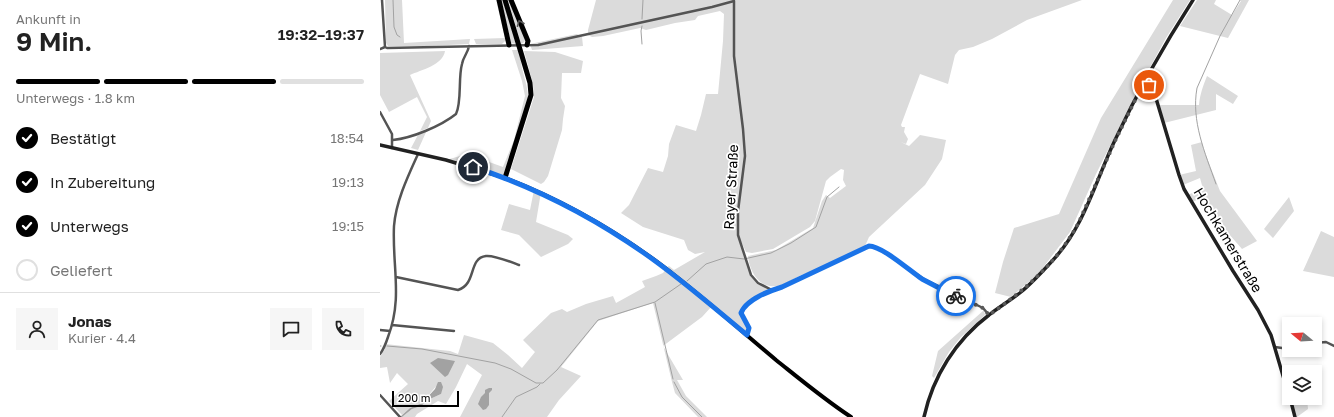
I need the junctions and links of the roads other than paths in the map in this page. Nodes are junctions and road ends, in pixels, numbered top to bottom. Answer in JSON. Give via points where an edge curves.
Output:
{"nodes":[{"id":1,"x":382,"y":0,"type":"edge"},
{"id":2,"x":499,"y":0,"type":"edge"},
{"id":3,"x":505,"y":0,"type":"edge"},
{"id":4,"x":511,"y":0,"type":"edge"},
{"id":5,"x":1193,"y":0,"type":"edge"},
{"id":6,"x":733,"y":1,"type":"edge"},
{"id":7,"x":509,"y":45,"type":"junction"},
{"id":8,"x":526,"y":45,"type":"junction"},
{"id":9,"x":469,"y":46,"type":"junction"},
{"id":10,"x":385,"y":47,"type":"junction"},
{"id":11,"x":380,"y":49,"type":"edge"},
{"id":12,"x":1144,"y":83,"type":"junction"},
{"id":13,"x":1150,"y":89,"type":"junction"},
{"id":14,"x":1154,"y":92,"type":"junction"},
{"id":15,"x":1137,"y":96,"type":"junction"},
{"id":16,"x":380,"y":112,"type":"edge"},
{"id":17,"x":393,"y":140,"type":"junction"},
{"id":18,"x":380,"y":145,"type":"edge"},
{"id":19,"x":392,"y":148,"type":"junction"},
{"id":20,"x":419,"y":153,"type":"junction"},
{"id":21,"x":506,"y":178,"type":"junction"},
{"id":22,"x":519,"y":265,"type":"dead end"},
{"id":23,"x":396,"y":277,"type":"junction"},
{"id":24,"x":772,"y":290,"type":"junction"},
{"id":25,"x":989,"y":315,"type":"junction"},
{"id":26,"x":392,"y":325,"type":"junction"},
{"id":27,"x":380,"y":330,"type":"edge"},
{"id":28,"x":390,"y":331,"type":"junction"},
{"id":29,"x":454,"y":332,"type":"dead end"},
{"id":30,"x":747,"y":335,"type":"junction"},
{"id":31,"x":1322,"y":342,"type":"edge"},
{"id":32,"x":1334,"y":346,"type":"edge"},
{"id":33,"x":1274,"y":347,"type":"junction"},
{"id":34,"x":1282,"y":348,"type":"edge"},
{"id":35,"x":380,"y":354,"type":"edge"},
{"id":36,"x":1282,"y":374,"type":"edge"},
{"id":37,"x":380,"y":395,"type":"edge"},
{"id":38,"x":1291,"y":405,"type":"edge"},
{"id":39,"x":400,"y":417,"type":"edge"},
{"id":40,"x":851,"y":417,"type":"edge"},
{"id":41,"x":924,"y":417,"type":"edge"},
{"id":42,"x":1295,"y":417,"type":"edge"}],
"edges":[{"from":1,"to":10,"type":"street"},
{"from":2,"to":7,"type":"highway"},
{"from":3,"to":21,"type":"highway","via":[[531,89],[530,100]]},
{"from":8,"to":4,"type":"highway","one_way":true,"via":[[528,41]]},
{"from":5,"to":12,"type":"main road"},
{"from":6,"to":8,"type":"street","via":[[584,36]]},
{"from":6,"to":24,"type":"street","name":"Rayer Straße","via":[[734,56],[745,156],[738,235],[754,280]]},
{"from":7,"to":8,"type":"street"},
{"from":7,"to":9,"type":"street"},
{"from":9,"to":10,"type":"street"},
{"from":9,"to":17,"type":"street","via":[[462,64],[456,114],[433,127]]},
{"from":10,"to":11,"type":"street"},
{"from":12,"to":13,"type":"main road"},
{"from":12,"to":14,"type":"main road","name":"Hochkamerstraße"},
{"from":12,"to":15,"type":"main road"},
{"from":13,"to":14,"type":"main road"},
{"from":13,"to":15,"type":"main road"},
{"from":14,"to":33,"type":"main road","name":"Hochkamerstraße","via":[[1184,189],[1258,310],[1271,335]]},
{"from":15,"to":25,"type":"main road","via":[[1072,235],[1040,275]]},
{"from":16,"to":17,"type":"street"},
{"from":17,"to":19,"type":"street"},
{"from":18,"to":19,"type":"main road"},
{"from":19,"to":20,"type":"main road"},
{"from":20,"to":21,"type":"main road"},
{"from":20,"to":23,"type":"street","via":[[395,215]]},
{"from":21,"to":30,"type":"main road","via":[[591,218],[646,254]]},
{"from":22,"to":23,"type":"street","via":[[493,256],[481,257],[475,264],[468,283],[463,289],[458,290]]},
{"from":23,"to":26,"type":"street","via":[[396,311]]},
{"from":24,"to":25,"type":"street","via":[[867,246],[872,246],[924,279],[983,308]]},
{"from":24,"to":30,"type":"street","via":[[745,305],[742,310],[741,315],[749,328]]},
{"from":25,"to":41,"type":"main road","via":[[958,344],[945,362]]},
{"from":26,"to":28,"type":"street"},
{"from":26,"to":29,"type":"street"},
{"from":27,"to":28,"type":"street"},
{"from":28,"to":35,"type":"street"},
{"from":30,"to":40,"type":"main road"},
{"from":31,"to":32,"type":"street"},
{"from":33,"to":34,"type":"street"},
{"from":33,"to":36,"type":"main road","name":"Hochkamerstraße"},
{"from":37,"to":39,"type":"street"},
{"from":38,"to":42,"type":"main road","name":"Hochkamerstraße"}]}
